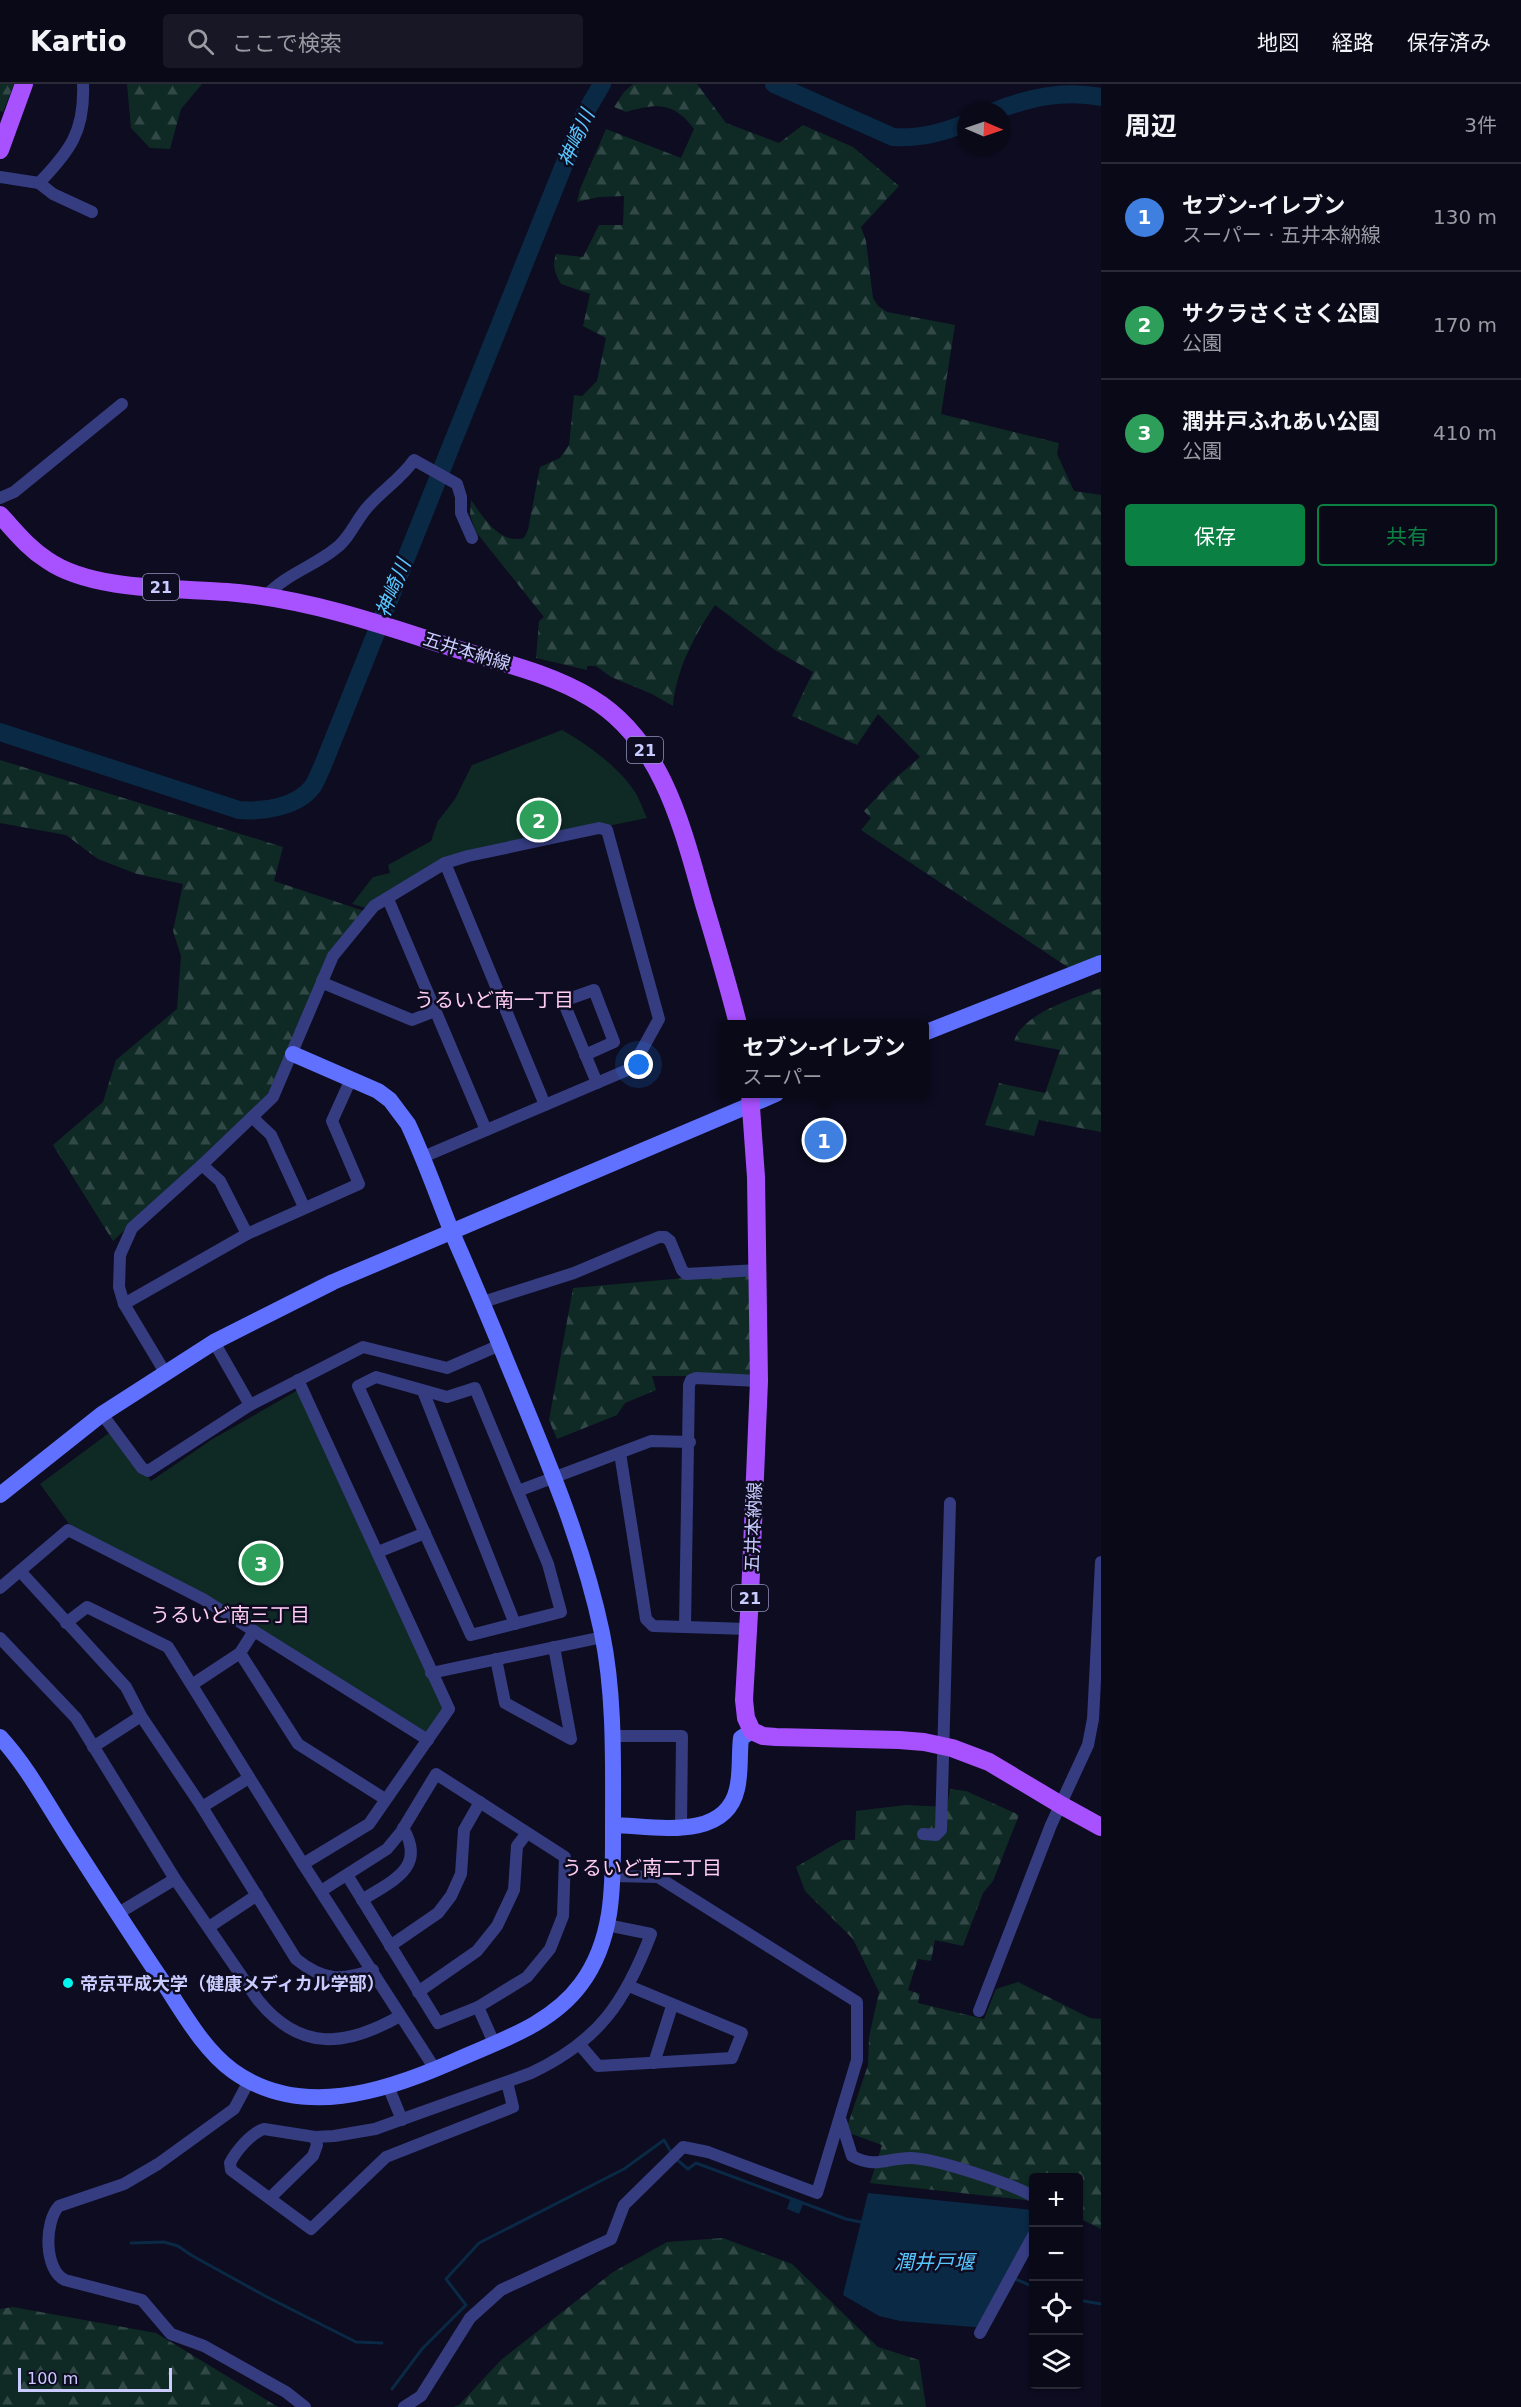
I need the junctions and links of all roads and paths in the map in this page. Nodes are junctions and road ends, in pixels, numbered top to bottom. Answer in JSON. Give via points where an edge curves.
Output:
{"nodes":[{"id":1,"x":24,"y":84,"type":"edge"},
{"id":2,"x":83,"y":84,"type":"edge"},
{"id":3,"x":0,"y":150,"type":"edge"},
{"id":4,"x":0,"y":177,"type":"edge"},
{"id":5,"x":39,"y":183,"type":"junction"},
{"id":6,"x":93,"y":212,"type":"dead end"},
{"id":7,"x":122,"y":404,"type":"dead end"},
{"id":8,"x":0,"y":498,"type":"edge"},
{"id":9,"x":0,"y":515,"type":"edge"},
{"id":10,"x":472,"y":538,"type":"dead end"},
{"id":11,"x":267,"y":595,"type":"junction"},
{"id":12,"x":445,"y":863,"type":"junction"},
{"id":13,"x":388,"y":899,"type":"junction"},
{"id":14,"x":1101,"y":963,"type":"edge"},
{"id":15,"x":323,"y":983,"type":"junction"},
{"id":16,"x":435,"y":1011,"type":"junction"},
{"id":17,"x":737,"y":1020,"type":"edge"},
{"id":18,"x":929,"y":1031,"type":"edge"},
{"id":19,"x":293,"y":1054,"type":"junction"},
{"id":20,"x":585,"y":1054,"type":"junction"},
{"id":21,"x":351,"y":1078,"type":"junction"},
{"id":22,"x":597,"y":1083,"type":"junction"},
{"id":23,"x":751,"y":1099,"type":"edge"},
{"id":24,"x":545,"y":1105,"type":"junction"},
{"id":25,"x":252,"y":1118,"type":"junction"},
{"id":26,"x":486,"y":1130,"type":"junction"},
{"id":27,"x":423,"y":1157,"type":"junction"},
{"id":28,"x":202,"y":1165,"type":"junction"},
{"id":29,"x":304,"y":1207,"type":"junction"},
{"id":30,"x":452,"y":1232,"type":"junction"},
{"id":31,"x":247,"y":1234,"type":"junction"},
{"id":32,"x":758,"y":1270,"type":"junction"},
{"id":33,"x":483,"y":1302,"type":"junction"},
{"id":34,"x":124,"y":1304,"type":"junction"},
{"id":35,"x":214,"y":1342,"type":"junction"},
{"id":36,"x":500,"y":1345,"type":"junction"},
{"id":37,"x":166,"y":1374,"type":"junction"},
{"id":38,"x":298,"y":1380,"type":"junction"},
{"id":39,"x":759,"y":1381,"type":"junction"},
{"id":40,"x":423,"y":1391,"type":"junction"},
{"id":41,"x":250,"y":1405,"type":"junction"},
{"id":42,"x":102,"y":1414,"type":"junction"},
{"id":43,"x":690,"y":1442,"type":"junction"},
{"id":44,"x":620,"y":1453,"type":"junction"},
{"id":45,"x":554,"y":1478,"type":"junction"},
{"id":46,"x":518,"y":1491,"type":"junction"},
{"id":47,"x":0,"y":1495,"type":"edge"},
{"id":48,"x":950,"y":1503,"type":"dead end"},
{"id":49,"x":425,"y":1533,"type":"junction"},
{"id":50,"x":378,"y":1552,"type":"junction"},
{"id":51,"x":1101,"y":1562,"type":"edge"},
{"id":52,"x":20,"y":1570,"type":"junction"},
{"id":53,"x":0,"y":1588,"type":"edge"},
{"id":54,"x":66,"y":1623,"type":"junction"},
{"id":55,"x":515,"y":1624,"type":"junction"},
{"id":56,"x":685,"y":1626,"type":"junction"},
{"id":57,"x":748,"y":1629,"type":"junction"},
{"id":58,"x":254,"y":1631,"type":"junction"},
{"id":59,"x":603,"y":1636,"type":"junction"},
{"id":60,"x":0,"y":1638,"type":"edge"},
{"id":61,"x":554,"y":1647,"type":"junction"},
{"id":62,"x":240,"y":1653,"type":"junction"},
{"id":63,"x":496,"y":1659,"type":"junction"},
{"id":64,"x":431,"y":1673,"type":"junction"},
{"id":65,"x":193,"y":1684,"type":"junction"},
{"id":66,"x":141,"y":1716,"type":"junction"},
{"id":67,"x":752,"y":1731,"type":"junction"},
{"id":68,"x":613,"y":1736,"type":"junction"},
{"id":69,"x":0,"y":1737,"type":"edge"},
{"id":70,"x":428,"y":1740,"type":"junction"},
{"id":71,"x":944,"y":1746,"type":"junction"},
{"id":72,"x":93,"y":1747,"type":"junction"},
{"id":73,"x":249,"y":1778,"type":"junction"},
{"id":74,"x":385,"y":1799,"type":"junction"},
{"id":75,"x":480,"y":1802,"type":"junction"},
{"id":76,"x":1061,"y":1805,"type":"junction"},
{"id":77,"x":202,"y":1807,"type":"junction"},
{"id":78,"x":613,"y":1825,"type":"junction"},
{"id":79,"x":681,"y":1827,"type":"junction"},
{"id":80,"x":1101,"y":1827,"type":"edge"},
{"id":81,"x":403,"y":1828,"type":"junction"},
{"id":82,"x":527,"y":1833,"type":"junction"},
{"id":83,"x":923,"y":1834,"type":"dead end"},
{"id":84,"x":303,"y":1864,"type":"junction"},
{"id":85,"x":347,"y":1875,"type":"junction"},
{"id":86,"x":613,"y":1876,"type":"junction"},
{"id":87,"x":175,"y":1880,"type":"junction"},
{"id":88,"x":321,"y":1891,"type":"junction"},
{"id":89,"x":257,"y":1895,"type":"junction"},
{"id":90,"x":362,"y":1900,"type":"junction"},
{"id":91,"x":117,"y":1914,"type":"junction"},
{"id":92,"x":607,"y":1925,"type":"junction"},
{"id":93,"x":209,"y":1927,"type":"junction"},
{"id":94,"x":390,"y":1946,"type":"junction"},
{"id":95,"x":372,"y":1970,"type":"junction"},
{"id":96,"x":629,"y":1986,"type":"junction"},
{"id":97,"x":418,"y":1992,"type":"junction"},
{"id":98,"x":672,"y":2006,"type":"junction"},
{"id":99,"x":478,"y":2007,"type":"junction"},
{"id":100,"x":979,"y":2011,"type":"dead end"},
{"id":101,"x":400,"y":2016,"type":"junction"},
{"id":102,"x":494,"y":2043,"type":"junction"},
{"id":103,"x":580,"y":2045,"type":"junction"},
{"id":104,"x":654,"y":2063,"type":"junction"},
{"id":105,"x":435,"y":2069,"type":"junction"},
{"id":106,"x":249,"y":2081,"type":"junction"},
{"id":107,"x":507,"y":2082,"type":"junction"},
{"id":108,"x":388,"y":2086,"type":"junction"},
{"id":109,"x":840,"y":2117,"type":"junction"},
{"id":110,"x":402,"y":2120,"type":"junction"},
{"id":111,"x":315,"y":2137,"type":"junction"},
{"id":112,"x":1029,"y":2194,"type":"edge"},
{"id":113,"x":270,"y":2198,"type":"junction"},
{"id":114,"x":1029,"y":2243,"type":"edge"},
{"id":115,"x":980,"y":2333,"type":"dead end"},
{"id":116,"x":305,"y":2407,"type":"edge"},
{"id":117,"x":404,"y":2407,"type":"edge"}],
"edges":[{"from":1,"to":3,"type":"main road"},
{"from":2,"to":5,"type":"street","via":[[82,113],[71,146]]},
{"from":4,"to":5,"type":"street"},
{"from":5,"to":6,"type":"street","via":[[53,194]]},
{"from":7,"to":8,"type":"street","via":[[14,492]]},
{"from":9,"to":11,"type":"main road","name":"五井本納線","number":"21","via":[[46,560],[74,573],[108,582]]},
{"from":10,"to":11,"type":"street","via":[[461,513],[457,484],[414,460],[366,509],[338,548]]},
{"from":11,"to":17,"type":"main road","name":"五井本納線","number":"21","via":[[388,626],[555,680],[594,699],[633,735],[657,769],[681,826]]},
{"from":12,"to":13,"type":"street"},
{"from":12,"to":22,"type":"street","via":[[599,828],[607,830],[659,1019],[632,1068]]},
{"from":12,"to":24,"type":"street"},
{"from":13,"to":15,"type":"street","via":[[374,906],[333,956]]},
{"from":13,"to":16,"type":"street"},
{"from":14,"to":18,"type":"street"},
{"from":15,"to":16,"type":"street","via":[[412,1020]]},
{"from":15,"to":19,"type":"street"},
{"from":16,"to":26,"type":"street"},
{"from":19,"to":21,"type":"street"},
{"from":19,"to":25,"type":"street","via":[[273,1097]]},
{"from":20,"to":20,"type":"street","via":[[563,1001],[594,990],[614,1042]]},
{"from":20,"to":22,"type":"street"},
{"from":21,"to":27,"type":"street","via":[[390,1100],[408,1124]]},
{"from":21,"to":29,"type":"street","via":[[332,1121],[359,1184]]},
{"from":22,"to":24,"type":"street"},
{"from":23,"to":30,"type":"street"},
{"from":23,"to":32,"type":"main road","name":"五井本納線","number":"21"},
{"from":24,"to":26,"type":"street"},
{"from":25,"to":28,"type":"street"},
{"from":25,"to":29,"type":"street","via":[[271,1135]]},
{"from":26,"to":27,"type":"street"},
{"from":27,"to":30,"type":"street"},
{"from":28,"to":31,"type":"street","via":[[220,1181]]},
{"from":28,"to":34,"type":"street","via":[[132,1228],[120,1255],[119,1287]]},
{"from":29,"to":31,"type":"street"},
{"from":30,"to":33,"type":"street"},
{"from":30,"to":35,"type":"street","via":[[333,1282]]},
{"from":31,"to":34,"type":"street"},
{"from":32,"to":33,"type":"street","via":[[686,1274],[665,1237],[574,1273]]},
{"from":32,"to":39,"type":"main road","name":"五井本納線","number":"21"},
{"from":33,"to":36,"type":"street"},
{"from":34,"to":37,"type":"street"},
{"from":35,"to":37,"type":"street"},
{"from":35,"to":41,"type":"street"},
{"from":36,"to":38,"type":"street","via":[[447,1368],[363,1347]]},
{"from":36,"to":45,"type":"street"},
{"from":37,"to":42,"type":"street"},
{"from":38,"to":41,"type":"street"},
{"from":38,"to":50,"type":"street"},
{"from":39,"to":43,"type":"street","via":[[691,1380]]},
{"from":39,"to":57,"type":"main road","name":"五井本納線","number":"21"},
{"from":40,"to":46,"type":"street","via":[[447,1397],[475,1388]]},
{"from":40,"to":49,"type":"street","via":[[376,1377],[358,1386]]},
{"from":40,"to":55,"type":"street"},
{"from":41,"to":42,"type":"street","via":[[148,1471]]},
{"from":42,"to":47,"type":"street"},
{"from":43,"to":44,"type":"street","via":[[651,1441]]},
{"from":43,"to":56,"type":"street"},
{"from":44,"to":45,"type":"street"},
{"from":44,"to":56,"type":"street","via":[[646,1619],[653,1626]]},
{"from":45,"to":46,"type":"street"},
{"from":45,"to":59,"type":"street","via":[[580,1545]]},
{"from":46,"to":55,"type":"street","via":[[548,1564],[561,1612]]},
{"from":48,"to":71,"type":"street"},
{"from":49,"to":50,"type":"street"},
{"from":49,"to":55,"type":"street","via":[[471,1635]]},
{"from":50,"to":64,"type":"street"},
{"from":51,"to":76,"type":"street","via":[[1093,1719],[1088,1745]]},
{"from":52,"to":53,"type":"street"},
{"from":52,"to":54,"type":"street"},
{"from":52,"to":58,"type":"street","via":[[68,1530],[203,1599]]},
{"from":54,"to":65,"type":"street","via":[[87,1607],[168,1647]]},
{"from":54,"to":66,"type":"street","via":[[126,1687]]},
{"from":56,"to":57,"type":"street"},
{"from":57,"to":67,"type":"main road","name":"五井本納線","number":"21","via":[[744,1700]]},
{"from":58,"to":62,"type":"street"},
{"from":58,"to":70,"type":"street"},
{"from":59,"to":61,"type":"street"},
{"from":59,"to":68,"type":"street"},
{"from":60,"to":72,"type":"street","via":[[76,1718]]},
{"from":61,"to":63,"type":"street"},
{"from":61,"to":63,"type":"street","via":[[571,1739],[505,1703]]},
{"from":62,"to":65,"type":"street"},
{"from":62,"to":74,"type":"street","via":[[298,1744]]},
{"from":63,"to":64,"type":"street"},
{"from":64,"to":70,"type":"street","via":[[449,1709]]},
{"from":65,"to":73,"type":"street"},
{"from":66,"to":72,"type":"street"},
{"from":66,"to":77,"type":"street"},
{"from":67,"to":71,"type":"main road","via":[[763,1736],[898,1740]]},
{"from":67,"to":79,"type":"street","via":[[741,1738],[737,1789],[731,1806],[714,1821],[699,1827]]},
{"from":68,"to":78,"type":"street"},
{"from":68,"to":79,"type":"street","via":[[682,1736]]},
{"from":69,"to":91,"type":"street"},
{"from":70,"to":74,"type":"street"},
{"from":71,"to":76,"type":"main road","via":[[989,1762]]},
{"from":71,"to":83,"type":"street","via":[[941,1830],[936,1835]]},
{"from":72,"to":87,"type":"street"},
{"from":73,"to":77,"type":"street"},
{"from":73,"to":84,"type":"street"},
{"from":74,"to":84,"type":"street","via":[[369,1824]]},
{"from":75,"to":81,"type":"street","via":[[436,1774]]},
{"from":75,"to":82,"type":"street"},
{"from":75,"to":94,"type":"street","via":[[464,1830],[461,1875],[451,1896],[438,1913]]},
{"from":76,"to":80,"type":"main road"},
{"from":76,"to":100,"type":"street"},
{"from":77,"to":89,"type":"street"},
{"from":78,"to":79,"type":"street"},
{"from":78,"to":86,"type":"street"},
{"from":81,"to":85,"type":"street","via":[[387,1849]]},
{"from":81,"to":90,"type":"street","via":[[412,1842],[411,1861],[400,1875]]},
{"from":82,"to":97,"type":"street","via":[[517,1846],[514,1890],[497,1926],[477,1951]]},
{"from":82,"to":99,"type":"street","via":[[565,1857],[563,1916],[550,1949],[527,1977]]},
{"from":84,"to":88,"type":"street"},
{"from":85,"to":88,"type":"street"},
{"from":85,"to":90,"type":"street"},
{"from":86,"to":92,"type":"street"},
{"from":86,"to":109,"type":"street","via":[[658,1877],[857,2002],[857,2060]]},
{"from":87,"to":91,"type":"street"},
{"from":87,"to":93,"type":"street"},
{"from":88,"to":95,"type":"street"},
{"from":89,"to":93,"type":"street"},
{"from":89,"to":95,"type":"street","via":[[296,1959],[308,1969],[338,1979]]},
{"from":90,"to":94,"type":"street"},
{"from":91,"to":106,"type":"street","via":[[194,2028],[231,2070]]},
{"from":92,"to":96,"type":"street","via":[[651,1934]]},
{"from":92,"to":102,"type":"street","via":[[594,1964],[570,1997],[539,2023]]},
{"from":93,"to":101,"type":"street","via":[[265,2009],[295,2031],[319,2038],[352,2038]]},
{"from":94,"to":97,"type":"street"},
{"from":95,"to":101,"type":"street"},
{"from":96,"to":98,"type":"street"},
{"from":96,"to":103,"type":"street","via":[[596,2031]]},
{"from":97,"to":99,"type":"street","via":[[438,2023]]},
{"from":98,"to":104,"type":"street"},
{"from":98,"to":104,"type":"street","via":[[742,2033],[732,2058]]},
{"from":99,"to":102,"type":"street"},
{"from":101,"to":105,"type":"street"},
{"from":102,"to":105,"type":"street"},
{"from":103,"to":104,"type":"street","via":[[598,2067]]},
{"from":103,"to":107,"type":"street","via":[[554,2062]]},
{"from":105,"to":108,"type":"street"},
{"from":106,"to":108,"type":"street","via":[[271,2091],[312,2098]]},
{"from":106,"to":116,"type":"street","via":[[234,2109],[159,2164],[115,2187],[59,2206],[50,2223],[51,2265],[65,2280],[142,2300],[171,2334],[204,2346],[286,2392]]},
{"from":107,"to":110,"type":"street"},
{"from":107,"to":113,"type":"street","via":[[513,2107],[386,2157],[311,2229]]},
{"from":108,"to":110,"type":"street"},
{"from":109,"to":112,"type":"street","via":[[852,2156],[865,2163],[929,2160]]},
{"from":109,"to":117,"type":"street","via":[[817,2193],[708,2152],[683,2147],[624,2205],[610,2239],[501,2289],[470,2318],[421,2396]]},
{"from":110,"to":111,"type":"street","via":[[365,2131]]},
{"from":111,"to":113,"type":"street","via":[[313,2156]]},
{"from":111,"to":113,"type":"street","via":[[264,2129],[233,2156],[231,2170]]},
{"from":114,"to":115,"type":"street"}]}
